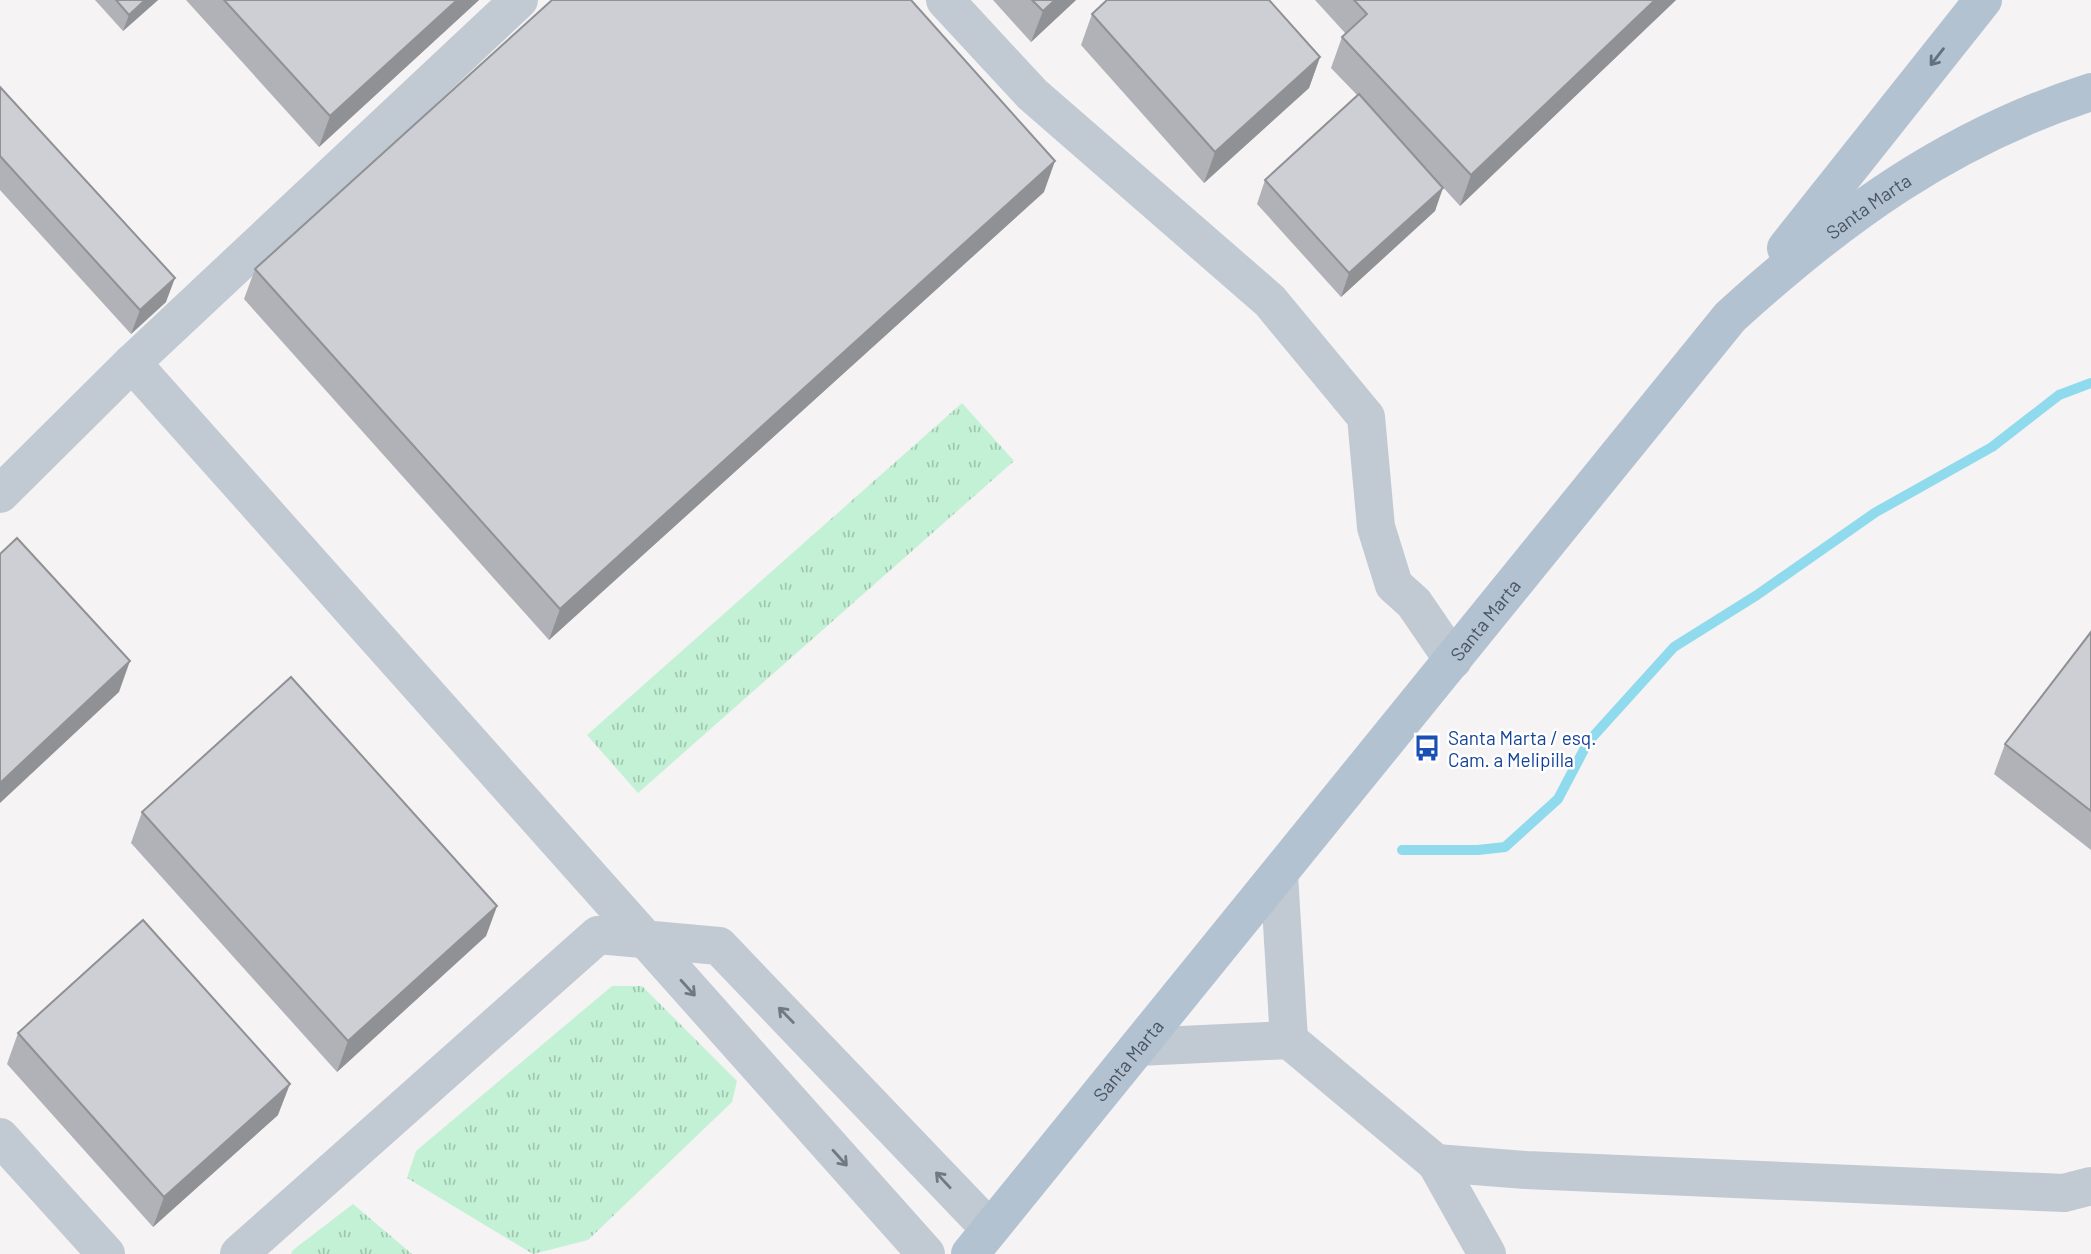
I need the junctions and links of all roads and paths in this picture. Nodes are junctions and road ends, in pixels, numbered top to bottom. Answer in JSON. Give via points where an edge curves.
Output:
{"nodes":[{"id":1,"x":519,"y":0,"type":"edge"},
{"id":2,"x":945,"y":0,"type":"edge"},
{"id":3,"x":1983,"y":0,"type":"edge"},
{"id":4,"x":2091,"y":92,"type":"edge"},
{"id":5,"x":1730,"y":317,"type":"junction"},
{"id":6,"x":132,"y":363,"type":"junction"},
{"id":7,"x":0,"y":494,"type":"edge"},
{"id":8,"x":1453,"y":660,"type":"junction"},
{"id":9,"x":1279,"y":874,"type":"junction"},
{"id":10,"x":643,"y":937,"type":"junction"},
{"id":11,"x":1289,"y":1040,"type":"junction"},
{"id":12,"x":1139,"y":1047,"type":"junction"},
{"id":13,"x":0,"y":1137,"type":"edge"},
{"id":14,"x":1436,"y":1163,"type":"junction"},
{"id":15,"x":2091,"y":1186,"type":"edge"},
{"id":16,"x":980,"y":1242,"type":"edge"},
{"id":17,"x":106,"y":1254,"type":"edge"},
{"id":18,"x":239,"y":1254,"type":"edge"},
{"id":19,"x":926,"y":1254,"type":"edge"},
{"id":20,"x":1487,"y":1254,"type":"edge"}],
"edges":[{"from":1,"to":6,"type":"lane"},
{"from":2,"to":8,"type":"lane","via":[[1032,94],[1270,301],[1366,417],[1376,527],[1394,585],[1413,603]]},
{"from":3,"to":5,"type":"main road","one_way":true},
{"from":4,"to":5,"type":"main road","name":"Santa Marta","via":[[1959,147],[1882,193],[1785,267]]},
{"from":5,"to":8,"type":"main road","name":"Santa Marta"},
{"from":6,"to":7,"type":"lane"},
{"from":6,"to":10,"type":"lane"},
{"from":8,"to":9,"type":"main road","name":"Santa Marta"},
{"from":9,"to":11,"type":"lane"},
{"from":9,"to":12,"type":"main road","name":"Santa Marta"},
{"from":16,"to":10,"type":"lane","one_way":true,"via":[[719,946]]},
{"from":10,"to":18,"type":"lane","via":[[598,934]]},
{"from":10,"to":19,"type":"lane","one_way":true},
{"from":11,"to":12,"type":"lane"},
{"from":11,"to":14,"type":"lane"},
{"from":12,"to":16,"type":"main road","name":"Santa Marta"},
{"from":13,"to":17,"type":"lane"},
{"from":14,"to":15,"type":"lane","via":[[2064,1193]]},
{"from":14,"to":20,"type":"lane"}]}
